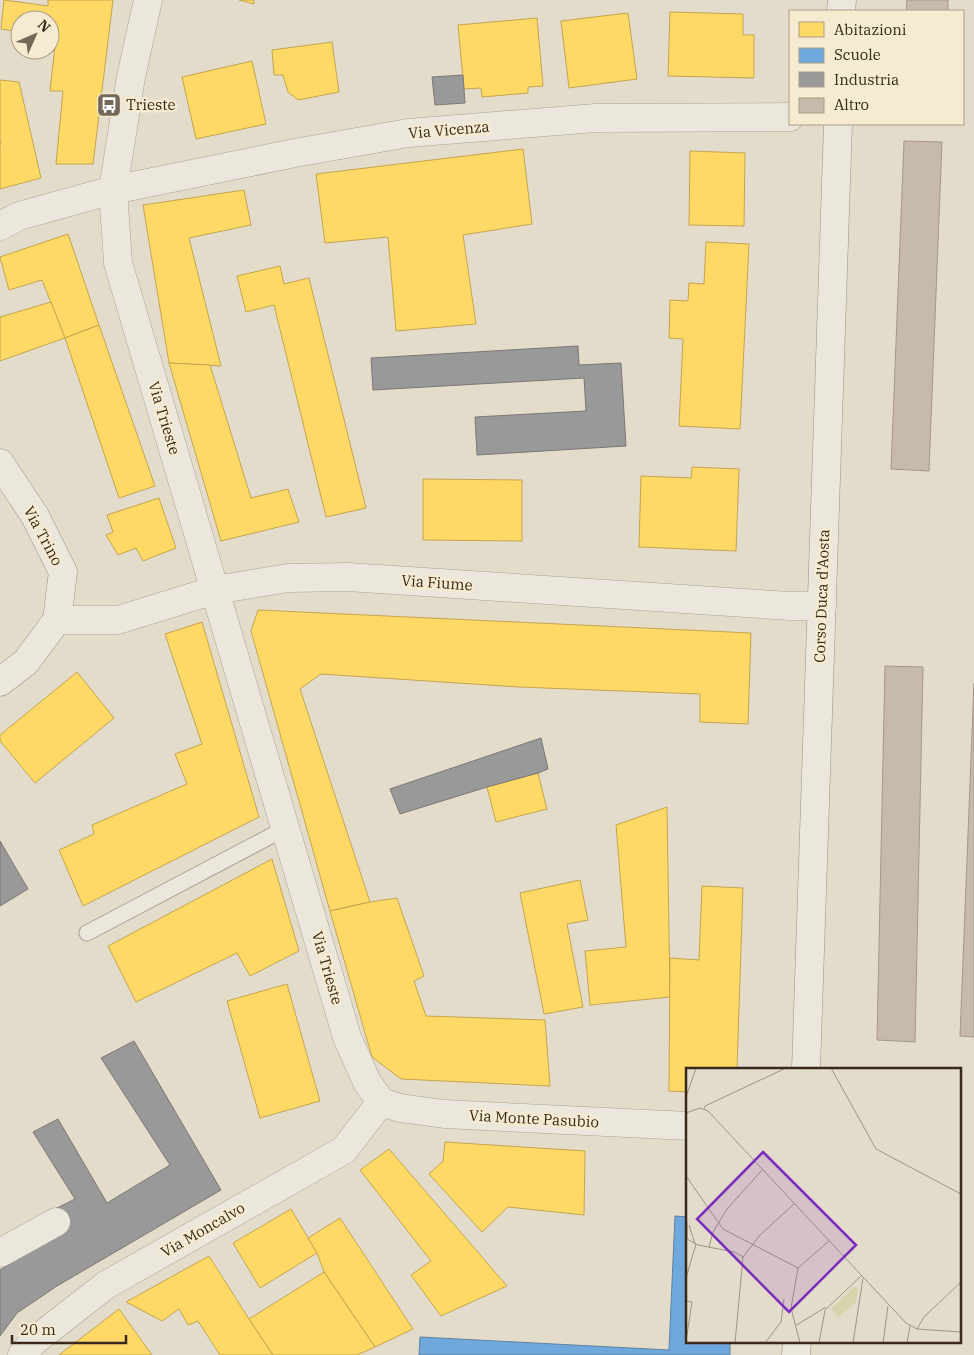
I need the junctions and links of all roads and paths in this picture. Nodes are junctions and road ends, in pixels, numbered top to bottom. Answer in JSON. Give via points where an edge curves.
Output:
{"nodes":[{"id":1,"x":148,"y":0,"type":"edge"},
{"id":2,"x":789,"y":117,"type":"edge"},
{"id":3,"x":838,"y":125,"type":"edge"},
{"id":4,"x":113,"y":190,"type":"junction"},
{"id":5,"x":0,"y":226,"type":"edge"},
{"id":6,"x":0,"y":463,"type":"edge"},
{"id":7,"x":215,"y":590,"type":"junction"},
{"id":8,"x":822,"y":606,"type":"junction"},
{"id":9,"x":57,"y":620,"type":"junction"},
{"id":10,"x":0,"y":682,"type":"edge"},
{"id":11,"x":286,"y":828,"type":"junction"},
{"id":12,"x":87,"y":933,"type":"dead end"},
{"id":13,"x":806,"y":1068,"type":"edge"},
{"id":14,"x":380,"y":1102,"type":"junction"},
{"id":15,"x":686,"y":1126,"type":"edge"},
{"id":16,"x":56,"y":1222,"type":"dead end"},
{"id":17,"x":0,"y":1253,"type":"edge"},
{"id":18,"x":797,"y":1342,"type":"edge"},
{"id":19,"x":22,"y":1355,"type":"edge"},
{"id":20,"x":796,"y":1355,"type":"edge"}],
"edges":[{"from":1,"to":4,"type":"street","name":"Via Trieste","via":[[131,77]]},
{"from":2,"to":4,"type":"street","name":"Via Vicenza","via":[[596,118],[408,133]]},
{"from":3,"to":8,"type":"street","name":"Corso Duca d'Aosta"},
{"from":4,"to":5,"type":"street","via":[[19,216]]},
{"from":4,"to":7,"type":"street","name":"Via Trieste","via":[[118,262]]},
{"from":6,"to":9,"type":"street","name":"Via Trino","via":[[35,516],[63,572]]},
{"from":7,"to":8,"type":"street","name":"Via Fiume","via":[[288,578],[348,577]]},
{"from":7,"to":9,"type":"street","name":"Via Fiume","via":[[118,620]]},
{"from":7,"to":11,"type":"street","name":"Via Trieste"},
{"from":8,"to":13,"type":"street","name":"Corso Duca d'Aosta"},
{"from":9,"to":10,"type":"street","name":"Via Trino","via":[[26,662]]},
{"from":11,"to":12,"type":"lane"},
{"from":11,"to":14,"type":"street","name":"Via Trieste","via":[[347,1037],[367,1082]]},
{"from":14,"to":15,"type":"street","name":"Via Monte Pasubio","via":[[444,1114]]},
{"from":14,"to":19,"type":"street","name":"Via Moncalvo","via":[[344,1150],[106,1285],[33,1342]]},
{"from":16,"to":17,"type":"street"},
{"from":18,"to":20,"type":"street"}]}
